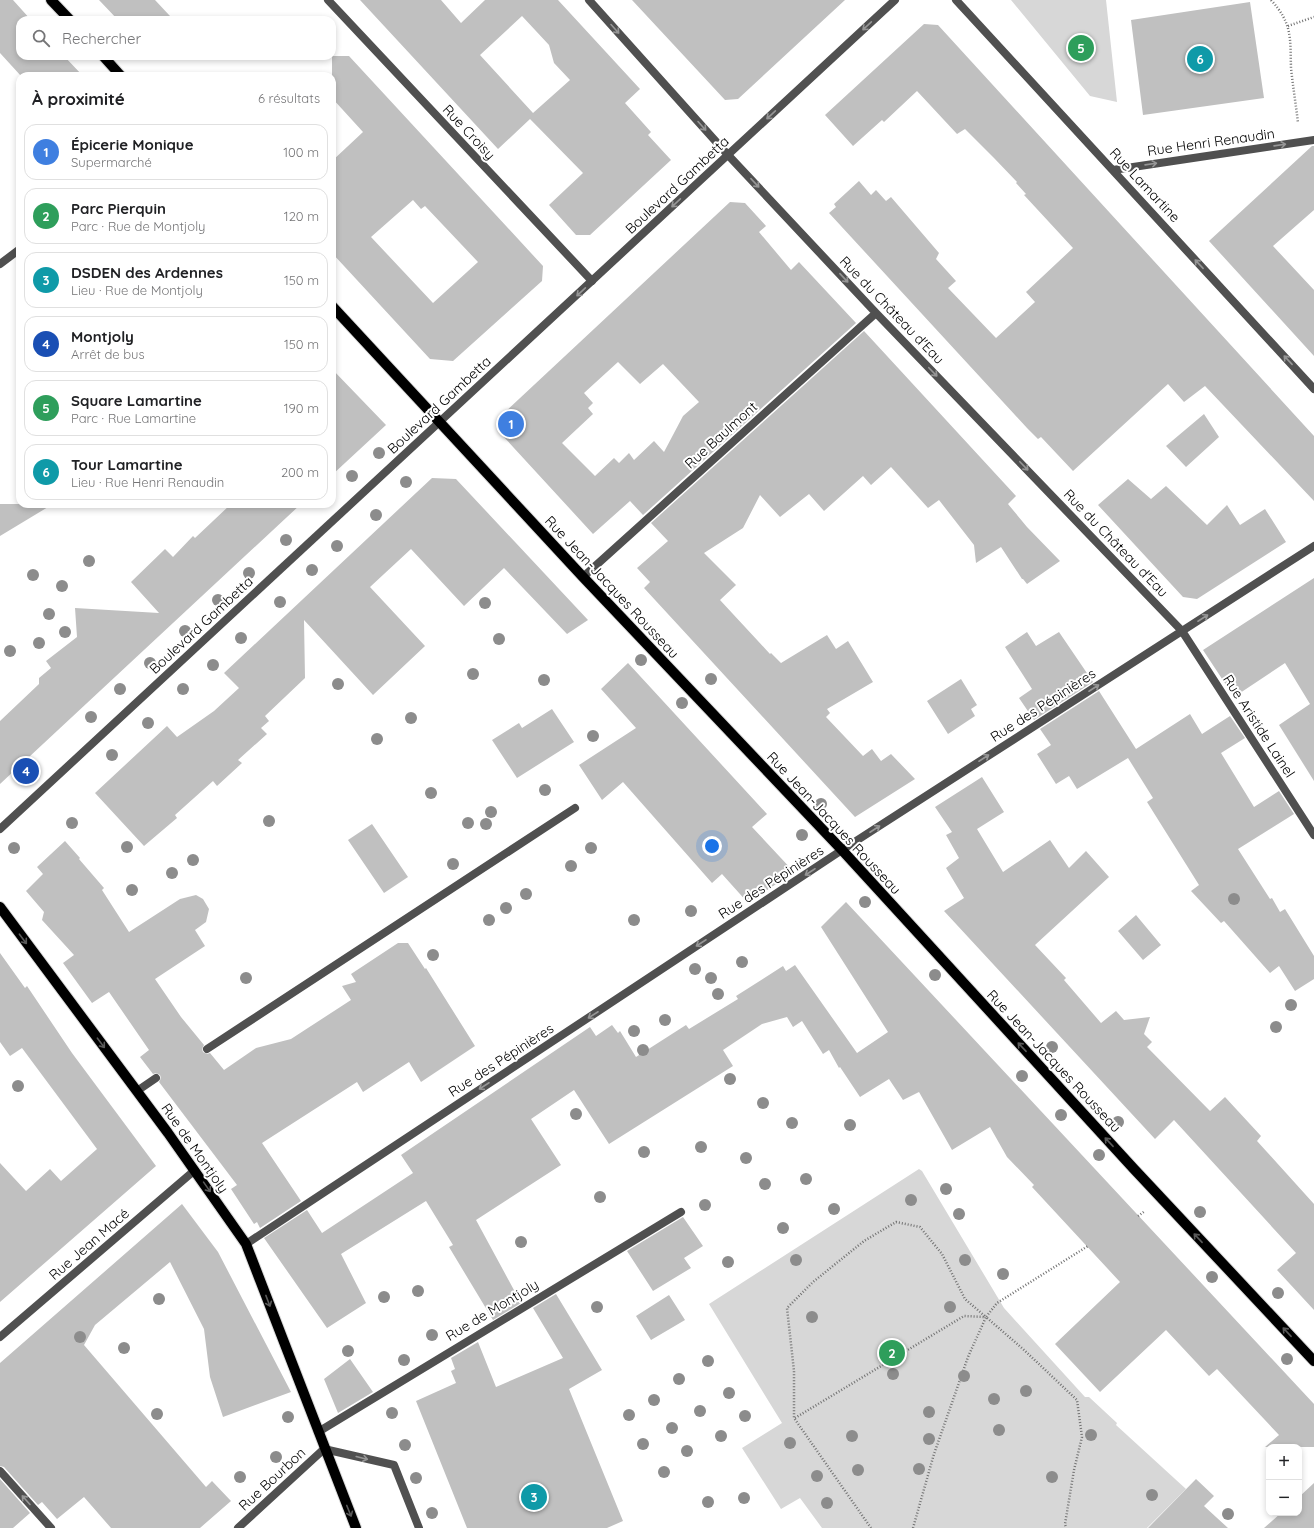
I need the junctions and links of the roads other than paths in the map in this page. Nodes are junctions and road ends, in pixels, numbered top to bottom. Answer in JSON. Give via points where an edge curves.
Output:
{"nodes":[{"id":1,"x":51,"y":0,"type":"edge"},
{"id":2,"x":328,"y":0,"type":"edge"},
{"id":3,"x":589,"y":0,"type":"edge"},
{"id":4,"x":895,"y":0,"type":"edge"},
{"id":5,"x":956,"y":0,"type":"edge"},
{"id":6,"x":66,"y":16,"type":"edge"},
{"id":7,"x":107,"y":60,"type":"edge"},
{"id":8,"x":117,"y":72,"type":"edge"},
{"id":9,"x":1314,"y":140,"type":"edge"},
{"id":10,"x":728,"y":155,"type":"junction"},
{"id":11,"x":1113,"y":170,"type":"junction"},
{"id":12,"x":16,"y":252,"type":"edge"},
{"id":13,"x":0,"y":264,"type":"edge"},
{"id":14,"x":592,"y":281,"type":"junction"},
{"id":15,"x":336,"y":310,"type":"edge"},
{"id":16,"x":876,"y":313,"type":"junction"},
{"id":17,"x":1314,"y":388,"type":"edge"},
{"id":18,"x":439,"y":422,"type":"junction"},
{"id":19,"x":1314,"y":546,"type":"edge"},
{"id":20,"x":583,"y":577,"type":"junction"},
{"id":21,"x":1182,"y":631,"type":"junction"},
{"id":22,"x":575,"y":808,"type":"dead end"},
{"id":23,"x":0,"y":829,"type":"edge"},
{"id":24,"x":1314,"y":835,"type":"edge"},
{"id":25,"x":842,"y":850,"type":"junction"},
{"id":26,"x":0,"y":907,"type":"edge"},
{"id":27,"x":207,"y":1049,"type":"dead end"},
{"id":28,"x":156,"y":1078,"type":"dead end"},
{"id":29,"x":137,"y":1091,"type":"junction"},
{"id":30,"x":195,"y":1170,"type":"junction"},
{"id":31,"x":681,"y":1212,"type":"dead end"},
{"id":32,"x":246,"y":1244,"type":"junction"},
{"id":33,"x":0,"y":1337,"type":"edge"},
{"id":34,"x":1314,"y":1361,"type":"edge"},
{"id":35,"x":318,"y":1432,"type":"junction"},
{"id":36,"x":324,"y":1449,"type":"junction"},
{"id":37,"x":0,"y":1471,"type":"edge"},
{"id":38,"x":52,"y":1528,"type":"edge"},
{"id":39,"x":238,"y":1528,"type":"edge"},
{"id":40,"x":356,"y":1528,"type":"edge"},
{"id":41,"x":419,"y":1528,"type":"edge"}],
"edges":[{"from":1,"to":6,"type":"main road"},
{"from":2,"to":14,"type":"street","name":"Rue Croisy"},
{"from":3,"to":10,"type":"street","name":"Rue du Château d'Eau","one_way":true},
{"from":4,"to":10,"type":"street","name":"Boulevard Gambetta","one_way":true},
{"from":5,"to":11,"type":"street","name":"Rue Lamartine"},
{"from":7,"to":8,"type":"main road"},
{"from":11,"to":9,"type":"street","name":"Rue Henri Renaudin","one_way":true},
{"from":10,"to":14,"type":"street","name":"Boulevard Gambetta","one_way":true},
{"from":10,"to":16,"type":"street","name":"Rue du Château d'Eau","one_way":true},
{"from":17,"to":11,"type":"street","name":"Rue Lamartine","one_way":true},
{"from":12,"to":13,"type":"street"},
{"from":14,"to":18,"type":"street","name":"Boulevard Gambetta","one_way":true},
{"from":15,"to":18,"type":"main road","name":"Rue Jean-Jacques Rousseau"},
{"from":16,"to":20,"type":"street","name":"Rue Baulmont"},
{"from":16,"to":21,"type":"street","name":"Rue du Château d'Eau","one_way":true},
{"from":18,"to":20,"type":"main road","name":"Rue Jean-Jacques Rousseau"},
{"from":18,"to":23,"type":"street","name":"Boulevard Gambetta"},
{"from":21,"to":19,"type":"street","name":"Rue des Pépinières","one_way":true},
{"from":20,"to":25,"type":"main road","name":"Rue Jean-Jacques Rousseau"},
{"from":21,"to":24,"type":"street","name":"Rue Aristide Lainel"},
{"from":25,"to":21,"type":"street","name":"Rue des Pépinières","one_way":true},
{"from":22,"to":27,"type":"street"},
{"from":25,"to":32,"type":"street","name":"Rue des Pépinières","one_way":true},
{"from":34,"to":25,"type":"main road","name":"Rue Jean-Jacques Rousseau","one_way":true},
{"from":26,"to":29,"type":"main road","name":"Rue de Montjoly","one_way":true},
{"from":28,"to":29,"type":"street"},
{"from":29,"to":30,"type":"main road","name":"Rue de Montjoly"},
{"from":30,"to":32,"type":"main road","name":"Rue de Montjoly","one_way":true},
{"from":30,"to":33,"type":"street","name":"Rue Jean Macé"},
{"from":31,"to":35,"type":"street","name":"Rue de Montjoly"},
{"from":32,"to":35,"type":"main road","name":"Rue de Montjoly","one_way":true},
{"from":35,"to":36,"type":"main road","name":"Rue de Montjoly"},
{"from":36,"to":39,"type":"street","name":"Rue Bourbon"},
{"from":36,"to":40,"type":"main road","name":"Rue de Montjoly","one_way":true},
{"from":36,"to":41,"type":"street","one_way":true,"via":[[394,1465]]},
{"from":38,"to":37,"type":"street","one_way":true}]}
